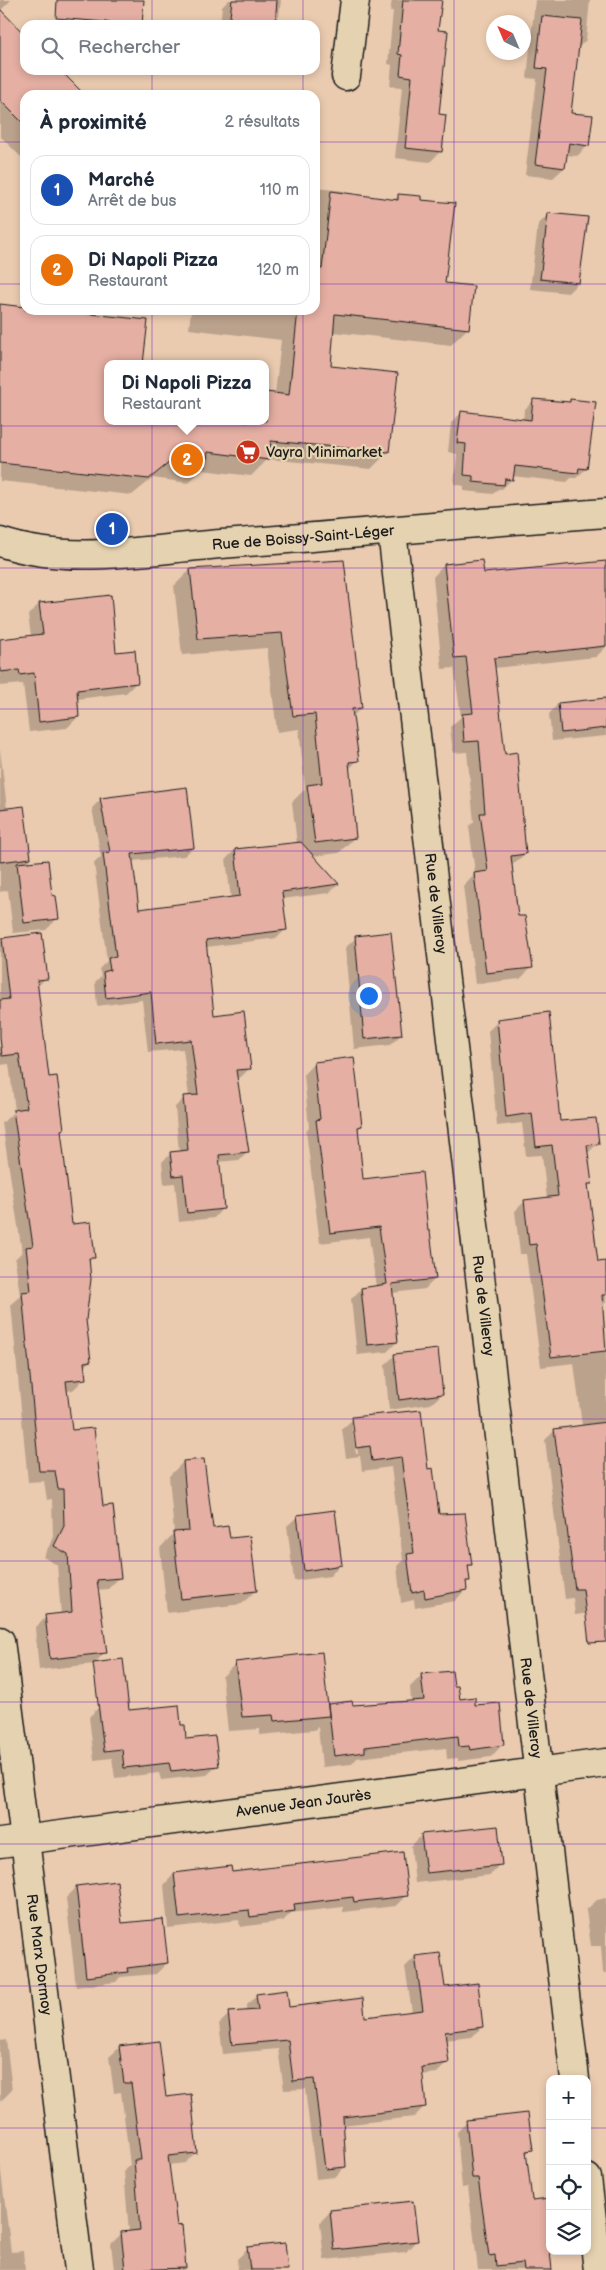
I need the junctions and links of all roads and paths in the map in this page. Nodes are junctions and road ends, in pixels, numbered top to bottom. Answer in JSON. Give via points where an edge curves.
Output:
{"nodes":[{"id":1,"x":354,"y":0,"type":"edge"},
{"id":2,"x":346,"y":76,"type":"dead end"},
{"id":3,"x":606,"y":513,"type":"edge"},
{"id":4,"x":392,"y":532,"type":"junction"},
{"id":5,"x":0,"y":542,"type":"edge"},
{"id":6,"x":0,"y":1640,"type":"edge"},
{"id":7,"x":606,"y":1763,"type":"edge"},
{"id":8,"x":539,"y":1772,"type":"junction"},
{"id":9,"x":12,"y":1842,"type":"edge"},
{"id":10,"x":575,"y":2075,"type":"edge"},
{"id":11,"x":591,"y":2210,"type":"edge"},
{"id":12,"x":79,"y":2270,"type":"edge"},
{"id":13,"x":598,"y":2270,"type":"edge"}],
"edges":[{"from":1,"to":2,"type":"street"},
{"from":3,"to":4,"type":"street","name":"Rue de Boissy-Saint-Léger","via":[[451,524]]},
{"from":4,"to":5,"type":"street","name":"Rue de Boissy-Saint-Léger","via":[[85,554],[22,549]]},
{"from":4,"to":8,"type":"street","name":"Rue de Villeroy"},
{"from":6,"to":9,"type":"street","name":"Rue Marx Dormoy"},
{"from":7,"to":8,"type":"street","name":"Avenue Jean Jaurès"},
{"from":8,"to":9,"type":"street","name":"Avenue Jean Jaurès"},
{"from":8,"to":10,"type":"street","name":"Rue de Villeroy"},
{"from":9,"to":12,"type":"street","name":"Rue Marx Dormoy"},
{"from":11,"to":13,"type":"street"}]}
